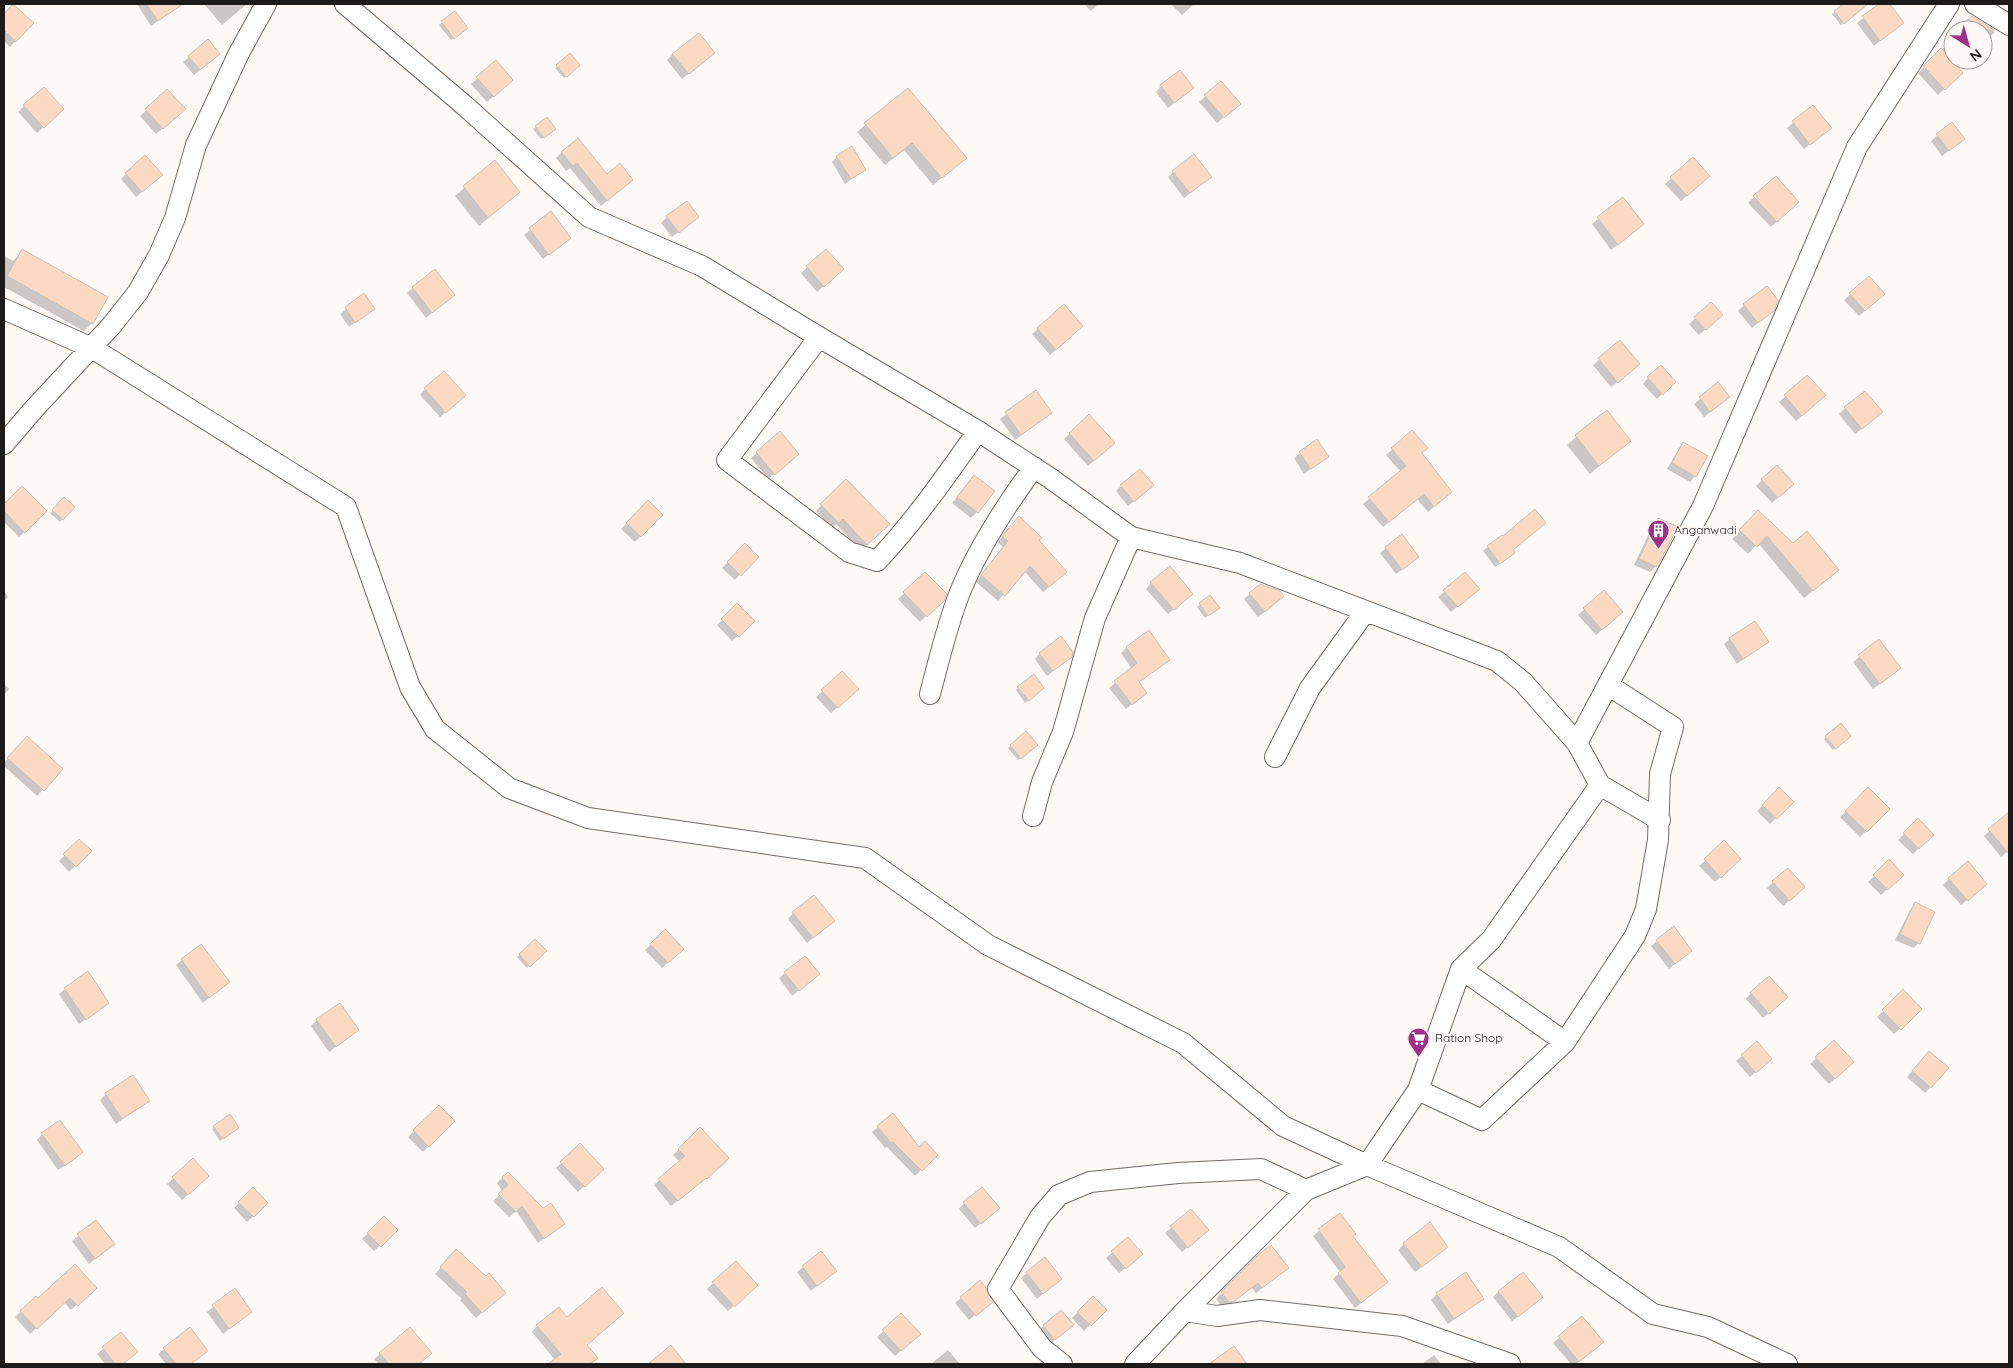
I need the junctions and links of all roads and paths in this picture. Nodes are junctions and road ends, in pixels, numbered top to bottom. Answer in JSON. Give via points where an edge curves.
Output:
{"nodes":[{"id":1,"x":266,"y":4,"type":"edge"},
{"id":2,"x":345,"y":4,"type":"edge"},
{"id":3,"x":1949,"y":4,"type":"edge"},
{"id":4,"x":1975,"y":4,"type":"edge"},
{"id":5,"x":2009,"y":24,"type":"edge"},
{"id":6,"x":4,"y":309,"type":"edge"},
{"id":7,"x":819,"y":337,"type":"junction"},
{"id":8,"x":92,"y":348,"type":"junction"},
{"id":9,"x":978,"y":431,"type":"junction"},
{"id":10,"x":4,"y":444,"type":"edge"},
{"id":11,"x":1034,"y":467,"type":"junction"},
{"id":12,"x":1131,"y":538,"type":"junction"},
{"id":13,"x":1365,"y":612,"type":"junction"},
{"id":14,"x":1608,"y":685,"type":"junction"},
{"id":15,"x":930,"y":694,"type":"dead end"},
{"id":16,"x":1577,"y":743,"type":"junction"},
{"id":17,"x":1275,"y":757,"type":"dead end"},
{"id":18,"x":1600,"y":785,"type":"junction"},
{"id":19,"x":1033,"y":816,"type":"dead end"},
{"id":20,"x":1660,"y":820,"type":"junction"},
{"id":21,"x":1461,"y":969,"type":"junction"},
{"id":22,"x":1565,"y":1042,"type":"junction"},
{"id":23,"x":1418,"y":1090,"type":"junction"},
{"id":24,"x":1367,"y":1165,"type":"junction"},
{"id":25,"x":1306,"y":1190,"type":"junction"},
{"id":26,"x":1185,"y":1311,"type":"junction"},
{"id":27,"x":1062,"y":1364,"type":"edge"},
{"id":28,"x":1134,"y":1364,"type":"edge"},
{"id":29,"x":1510,"y":1364,"type":"edge"},
{"id":30,"x":1787,"y":1364,"type":"edge"}],
"edges":[{"from":1,"to":8,"type":"street","via":[[239,53],[196,146],[175,218],[158,255],[138,292]]},
{"from":2,"to":7,"type":"street","via":[[589,217],[702,266]]},
{"from":3,"to":14,"type":"street","via":[[1857,147],[1703,506]]},
{"from":4,"to":5,"type":"street"},
{"from":6,"to":8,"type":"street"},
{"from":7,"to":9,"type":"street"},
{"from":7,"to":9,"type":"street","via":[[727,460],[849,552],[877,562],[936,490]]},
{"from":8,"to":10,"type":"street"},
{"from":8,"to":24,"type":"street","via":[[346,507],[410,687],[435,729],[509,788],[588,818],[865,858],[988,945],[1183,1043],[1283,1126]]},
{"from":9,"to":11,"type":"street"},
{"from":11,"to":12,"type":"street"},
{"from":11,"to":15,"type":"street","via":[[1007,505],[961,590]]},
{"from":12,"to":13,"type":"street","via":[[1240,563]]},
{"from":12,"to":19,"type":"street","via":[[1095,618],[1063,732],[1042,782]]},
{"from":13,"to":16,"type":"street","via":[[1497,661],[1523,682]]},
{"from":13,"to":17,"type":"street","via":[[1310,688]]},
{"from":14,"to":16,"type":"street"},
{"from":14,"to":20,"type":"street","via":[[1673,727],[1660,774]]},
{"from":16,"to":18,"type":"street"},
{"from":18,"to":20,"type":"street"},
{"from":18,"to":21,"type":"street","via":[[1490,940]]},
{"from":20,"to":22,"type":"street","via":[[1646,909],[1635,936]]},
{"from":21,"to":22,"type":"street"},
{"from":21,"to":23,"type":"street"},
{"from":22,"to":23,"type":"street","via":[[1482,1120]]},
{"from":23,"to":24,"type":"street"},
{"from":24,"to":25,"type":"street"},
{"from":24,"to":30,"type":"street","via":[[1559,1247],[1653,1314],[1708,1327]]},
{"from":25,"to":26,"type":"street"},
{"from":25,"to":27,"type":"street","via":[[1261,1169],[1090,1182],[1059,1195],[1040,1217],[998,1289],[1042,1348]]},
{"from":26,"to":28,"type":"street"},
{"from":26,"to":29,"type":"street","via":[[1217,1316],[1260,1310],[1402,1326]]}]}
